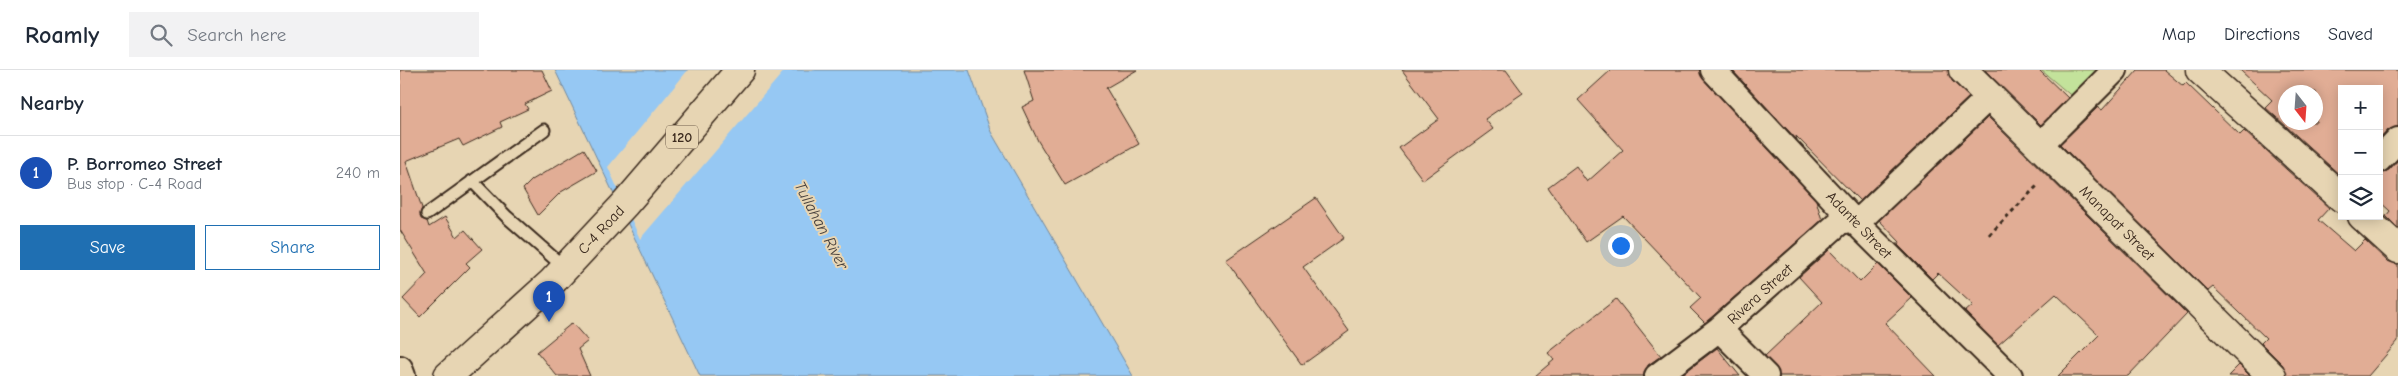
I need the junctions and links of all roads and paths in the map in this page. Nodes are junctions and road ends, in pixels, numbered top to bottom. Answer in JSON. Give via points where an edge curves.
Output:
{"nodes":[{"id":1,"x":740,"y":70,"type":"edge"},
{"id":2,"x":1713,"y":70,"type":"edge"},
{"id":3,"x":1962,"y":70,"type":"edge"},
{"id":4,"x":2115,"y":70,"type":"edge"},
{"id":5,"x":2200,"y":70,"type":"edge"},
{"id":6,"x":1989,"y":97,"type":"junction"},
{"id":7,"x":544,"y":130,"type":"dead end"},
{"id":8,"x":2398,"y":140,"type":"edge"},
{"id":9,"x":2039,"y":146,"type":"junction"},
{"id":10,"x":2383,"y":156,"type":"edge"},
{"id":11,"x":2058,"y":165,"type":"junction"},
{"id":12,"x":472,"y":181,"type":"junction"},
{"id":13,"x":2338,"y":194,"type":"edge"},
{"id":14,"x":427,"y":214,"type":"dead end"},
{"id":15,"x":1852,"y":219,"type":"junction"},
{"id":16,"x":2366,"y":220,"type":"edge"},
{"id":17,"x":1988,"y":235,"type":"dead end"},
{"id":18,"x":2398,"y":249,"type":"edge"},
{"id":19,"x":565,"y":268,"type":"junction"},
{"id":20,"x":1719,"y":330,"type":"junction"},
{"id":21,"x":400,"y":368,"type":"edge"},
{"id":22,"x":403,"y":376,"type":"edge"},
{"id":23,"x":448,"y":376,"type":"edge"},
{"id":24,"x":1657,"y":376,"type":"edge"},
{"id":25,"x":1766,"y":376,"type":"edge"},
{"id":26,"x":2010,"y":376,"type":"edge"},
{"id":27,"x":2272,"y":376,"type":"edge"}],
"edges":[{"from":1,"to":19,"type":"main road","name":"C-4 Road","number":"120","via":[[625,204]]},
{"from":2,"to":15,"type":"street","name":"Adante Street"},
{"from":3,"to":6,"type":"main road","name":"Manapat Street"},
{"from":4,"to":9,"type":"street"},
{"from":5,"to":13,"type":"main road"},
{"from":6,"to":9,"type":"main road","name":"Manapat Street"},
{"from":6,"to":15,"type":"street","name":"Rivera Street","via":[[1863,217]]},
{"from":7,"to":12,"type":"lane"},
{"from":8,"to":10,"type":"street"},
{"from":9,"to":11,"type":"main road","name":"Manapat Street"},
{"from":11,"to":17,"type":"path"},
{"from":11,"to":27,"type":"main road","name":"Manapat Street"},
{"from":12,"to":14,"type":"lane"},
{"from":12,"to":19,"type":"lane"},
{"from":15,"to":20,"type":"street","name":"Rivera Street","via":[[1840,222]]},
{"from":15,"to":26,"type":"street","name":"Adante Street"},
{"from":16,"to":18,"type":"main road"},
{"from":19,"to":23,"type":"main road","name":"C-4 Road","number":"120"},
{"from":20,"to":24,"type":"street"},
{"from":20,"to":25,"type":"street","name":"Rivera Street"},
{"from":21,"to":22,"type":"street"}]}
